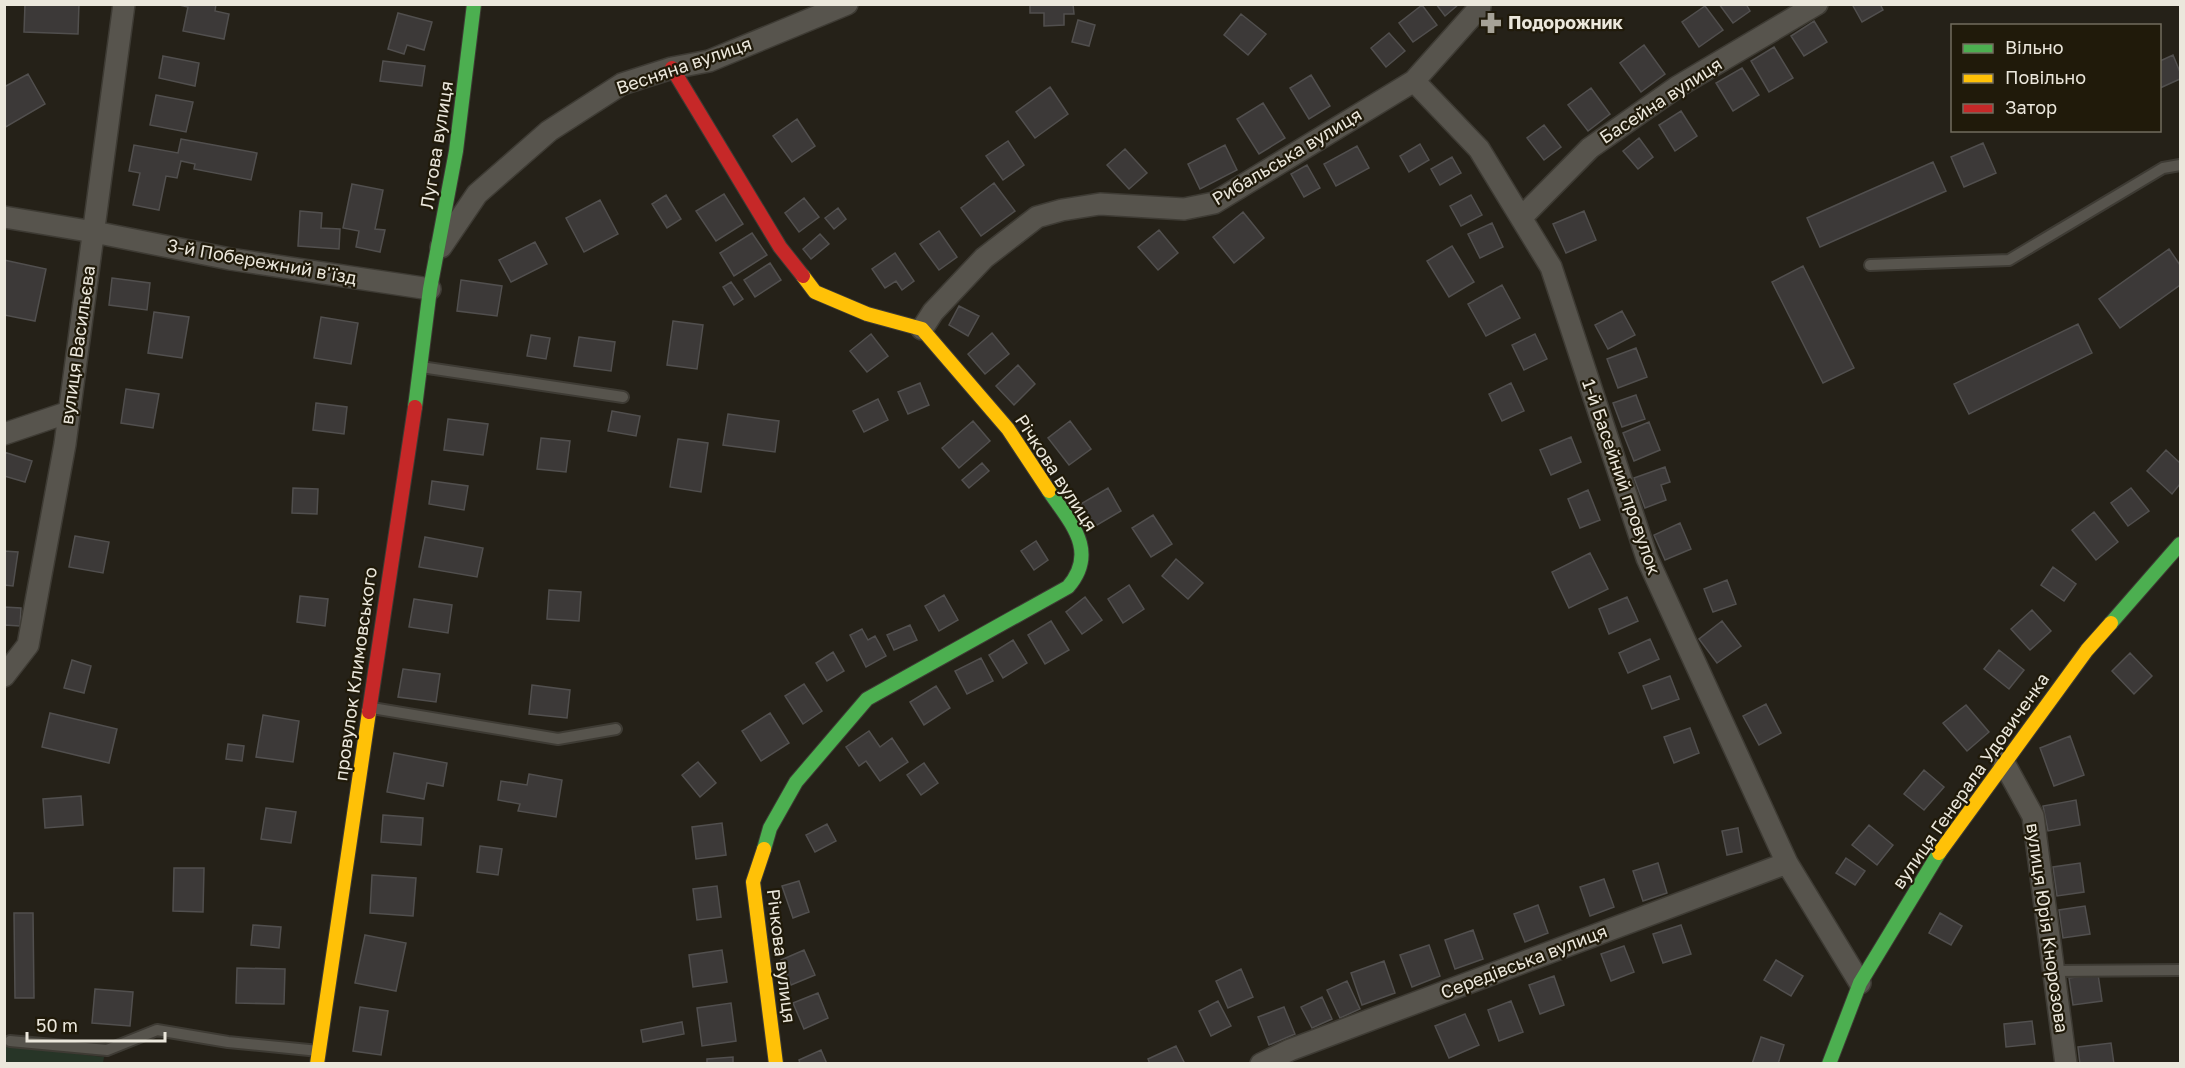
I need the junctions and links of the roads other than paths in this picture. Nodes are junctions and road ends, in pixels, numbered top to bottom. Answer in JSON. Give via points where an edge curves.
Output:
{"nodes":[{"id":1,"x":124,"y":4,"type":"edge"},
{"id":2,"x":474,"y":4,"type":"edge"},
{"id":3,"x":1817,"y":4,"type":"edge"},
{"id":4,"x":842,"y":6,"type":"edge"},
{"id":5,"x":1480,"y":7,"type":"dead end"},
{"id":6,"x":672,"y":68,"type":"junction"},
{"id":7,"x":1414,"y":81,"type":"junction"},
{"id":8,"x":2181,"y":165,"type":"edge"},
{"id":9,"x":4,"y":218,"type":"edge"},
{"id":10,"x":1522,"y":218,"type":"junction"},
{"id":11,"x":93,"y":232,"type":"junction"},
{"id":12,"x":437,"y":253,"type":"junction"},
{"id":13,"x":1870,"y":266,"type":"dead end"},
{"id":14,"x":430,"y":289,"type":"junction"},
{"id":15,"x":922,"y":329,"type":"junction"},
{"id":16,"x":421,"y":367,"type":"junction"},
{"id":17,"x":623,"y":397,"type":"dead end"},
{"id":18,"x":69,"y":411,"type":"junction"},
{"id":19,"x":4,"y":434,"type":"edge"},
{"id":20,"x":2181,"y":544,"type":"edge"},
{"id":21,"x":4,"y":676,"type":"edge"},
{"id":22,"x":368,"y":708,"type":"junction"},
{"id":23,"x":616,"y":729,"type":"dead end"},
{"id":24,"x":2004,"y":763,"type":"junction"},
{"id":25,"x":1787,"y":863,"type":"junction"},
{"id":26,"x":2181,"y":970,"type":"edge"},
{"id":27,"x":2055,"y":971,"type":"junction"},
{"id":28,"x":1860,"y":983,"type":"junction"},
{"id":29,"x":10,"y":1041,"type":"dead end"},
{"id":30,"x":318,"y":1058,"type":"edge"},
{"id":31,"x":776,"y":1064,"type":"edge"},
{"id":32,"x":1262,"y":1064,"type":"edge"},
{"id":33,"x":1829,"y":1064,"type":"edge"},
{"id":34,"x":2066,"y":1064,"type":"edge"}],
"edges":[{"from":1,"to":11,"type":"street","name":"вулиця Васильєва"},
{"from":2,"to":12,"type":"street","name":"Лугова вулиця","via":[[456,151]]},
{"from":3,"to":10,"type":"street","name":"Басейна вулиця","via":[[1677,87],[1590,148]]},
{"from":4,"to":6,"type":"street","name":"Весняна вулиця","via":[[709,61]]},
{"from":5,"to":7,"type":"street","name":"Рибальська вулиця"},
{"from":6,"to":12,"type":"street","name":"Весняна вулиця","via":[[621,84],[549,131],[477,194]]},
{"from":6,"to":15,"type":"street","via":[[780,247],[815,292],[867,314]]},
{"from":7,"to":10,"type":"street","name":"1-й Басейний провулок","via":[[1479,149]]},
{"from":7,"to":15,"type":"street","name":"Рибальська вулиця","via":[[1214,203],[1184,209],[1100,204],[1037,217],[984,258]]},
{"from":8,"to":13,"type":"lane","via":[[2163,168],[2009,260]]},
{"from":9,"to":11,"type":"street","name":"3-й Побережний в'їзд"},
{"from":10,"to":25,"type":"street","name":"1-й Басейний провулок","via":[[1551,267],[1647,558]]},
{"from":11,"to":14,"type":"street","name":"3-й Побережний в'їзд","via":[[230,259]]},
{"from":11,"to":18,"type":"street","name":"вулиця Васильєва"},
{"from":12,"to":14,"type":"street","name":"Лугова вулиця"},
{"from":14,"to":16,"type":"street","name":"провулок Климовського"},
{"from":15,"to":31,"type":"street","name":"Річкова вулиця","via":[[1008,429],[1076,531],[1082,548],[1082,567],[1068,587],[867,699],[796,782],[770,828],[753,882]]},
{"from":16,"to":17,"type":"lane"},
{"from":16,"to":22,"type":"street","name":"провулок Климовського"},
{"from":18,"to":19,"type":"street"},
{"from":18,"to":21,"type":"street","name":"вулиця Васильєва","via":[[27,645]]},
{"from":20,"to":24,"type":"street","name":"вулиця Генерала Удовиченка","via":[[2087,650]]},
{"from":22,"to":23,"type":"lane","via":[[558,739]]},
{"from":22,"to":30,"type":"street","name":"провулок Климовського"},
{"from":24,"to":27,"type":"street","name":"вулиця Юрія Кнорозова","via":[[2033,816]]},
{"from":24,"to":28,"type":"street","name":"вулиця Генерала Удовиченка","via":[[1930,865]]},
{"from":25,"to":28,"type":"street","name":"1-й Басейний провулок"},
{"from":25,"to":32,"type":"street","name":"Середівська вулиця","via":[[1290,1050]]},
{"from":26,"to":27,"type":"lane"},
{"from":27,"to":34,"type":"street","name":"вулиця Юрія Кнорозова"},
{"from":28,"to":33,"type":"street","name":"вулиця Генерала Удовиченка"},
{"from":29,"to":30,"type":"lane","via":[[107,1050],[157,1030]]}]}
